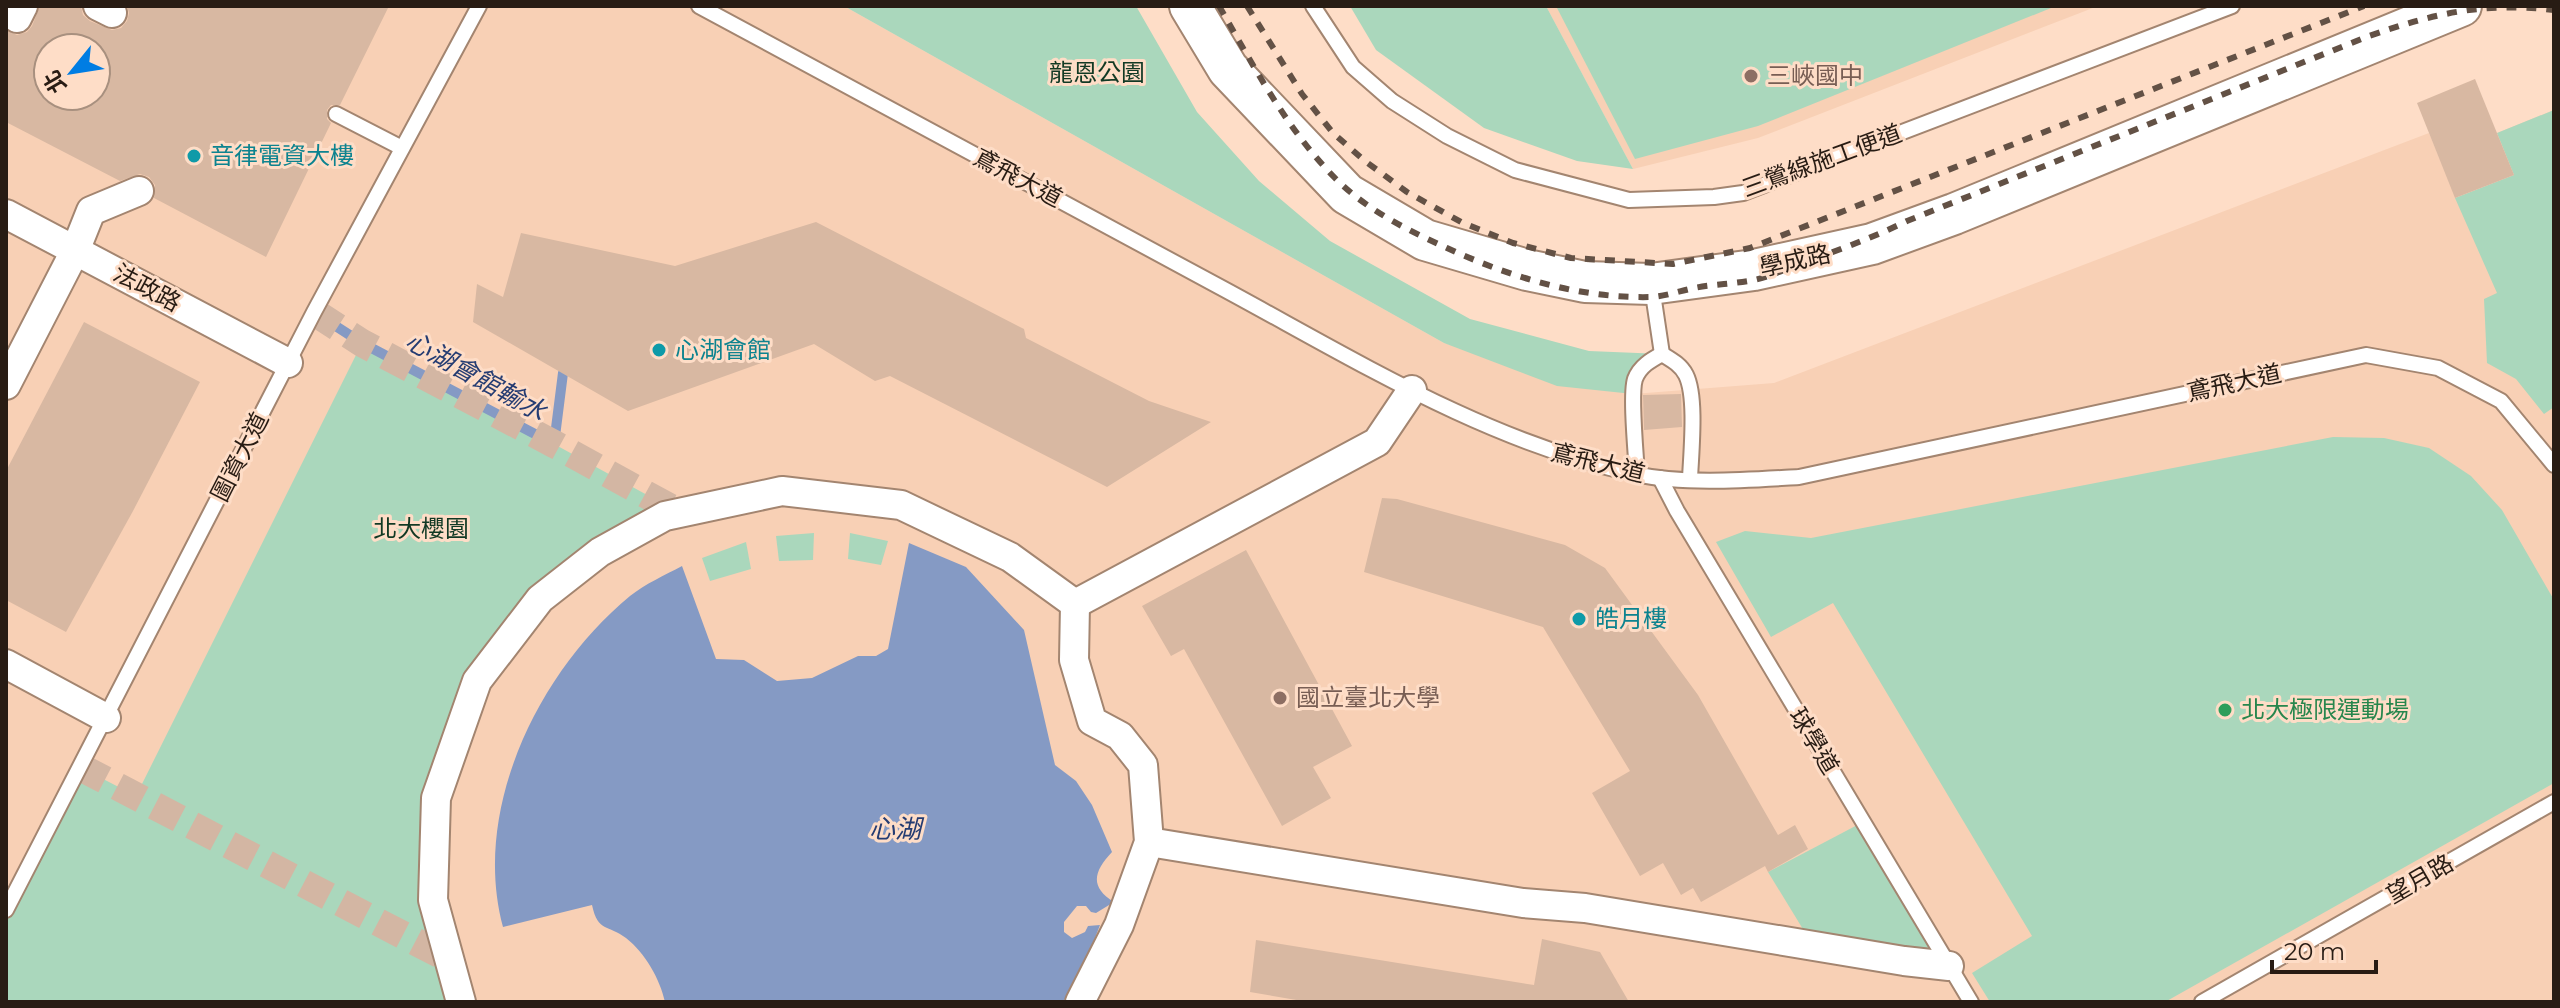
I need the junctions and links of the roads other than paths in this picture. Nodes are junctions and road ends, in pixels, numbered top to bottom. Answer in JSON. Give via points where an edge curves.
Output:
{"nodes":[{"id":1,"x":479,"y":6,"type":"edge"},
{"id":2,"x":699,"y":6,"type":"edge"},
{"id":3,"x":1190,"y":6,"type":"edge"},
{"id":4,"x":1313,"y":6,"type":"edge"},
{"id":5,"x":2232,"y":6,"type":"edge"},
{"id":6,"x":2461,"y":6,"type":"edge"},
{"id":7,"x":336,"y":114,"type":"dead end"},
{"id":8,"x":402,"y":148,"type":"junction"},
{"id":9,"x":139,"y":191,"type":"dead end"},
{"id":10,"x":6,"y":214,"type":"edge"},
{"id":11,"x":75,"y":251,"type":"junction"},
{"id":12,"x":1651,"y":284,"type":"junction"},
{"id":13,"x":1662,"y":354,"type":"junction"},
{"id":14,"x":288,"y":363,"type":"junction"},
{"id":15,"x":6,"y":385,"type":"edge"},
{"id":16,"x":1412,"y":390,"type":"junction"},
{"id":17,"x":2554,"y":465,"type":"edge"},
{"id":18,"x":1637,"y":474,"type":"junction"},
{"id":19,"x":1660,"y":478,"type":"junction"},
{"id":20,"x":1690,"y":479,"type":"junction"},
{"id":21,"x":1075,"y":604,"type":"junction"},
{"id":22,"x":6,"y":664,"type":"edge"},
{"id":23,"x":106,"y":718,"type":"junction"},
{"id":24,"x":2554,"y":802,"type":"edge"},
{"id":25,"x":1149,"y":842,"type":"junction"},
{"id":26,"x":6,"y":910,"type":"edge"},
{"id":27,"x":1949,"y":966,"type":"junction"},
{"id":28,"x":461,"y":1002,"type":"edge"},
{"id":29,"x":1080,"y":1002,"type":"edge"},
{"id":30,"x":1971,"y":1002,"type":"edge"},
{"id":31,"x":2202,"y":1002,"type":"edge"}],
"edges":[{"from":1,"to":8,"type":"lane","name":"圖資大道"},
{"from":2,"to":16,"type":"lane","name":"鳶飛大道"},
{"from":3,"to":12,"type":"street","name":"學成路","via":[[1228,69],[1347,194],[1425,240],[1585,282]]},
{"from":4,"to":5,"type":"lane","name":"三鶯線施工便道","via":[[1353,67],[1392,101],[1447,136],[1515,170],[1629,200],[1743,193]]},
{"from":6,"to":12,"type":"street","name":"學成路","via":[[1872,244],[1754,270]]},
{"from":7,"to":8,"type":"lane"},
{"from":8,"to":14,"type":"lane","name":"圖資大道"},
{"from":9,"to":11,"type":"street","via":[[91,211]]},
{"from":10,"to":11,"type":"street","name":"法政路"},
{"from":11,"to":14,"type":"street","name":"法政路"},
{"from":11,"to":15,"type":"street"},
{"from":12,"to":13,"type":"lane"},
{"from":13,"to":18,"type":"lane","via":[[1646,363],[1635,379]]},
{"from":13,"to":20,"type":"lane","via":[[1685,373],[1691,390]]},
{"from":14,"to":23,"type":"lane","name":"圖資大道"},
{"from":16,"to":18,"type":"lane","name":"鳶飛大道","via":[[1544,449]]},
{"from":16,"to":21,"type":"street","via":[[1377,442]]},
{"from":17,"to":20,"type":"lane","name":"鳶飛大道","via":[[2501,401],[2438,368],[2366,355],[1799,477]]},
{"from":18,"to":19,"type":"lane","name":"鳶飛大道"},
{"from":19,"to":20,"type":"lane","name":"鳶飛大道"},
{"from":19,"to":27,"type":"lane","name":"球學道"},
{"from":21,"to":25,"type":"street","via":[[1074,660],[1092,721],[1120,736],[1143,765]]},
{"from":21,"to":28,"type":"street","via":[[1010,557],[901,505],[782,491],[665,516],[600,552],[540,599],[477,681],[436,798],[433,900]]},
{"from":22,"to":23,"type":"street"},
{"from":23,"to":26,"type":"lane","name":"圖資大道"},
{"from":24,"to":31,"type":"lane","name":"望月路"},
{"from":25,"to":27,"type":"street"},
{"from":25,"to":29,"type":"street","via":[[1119,925]]},
{"from":27,"to":30,"type":"lane","name":"球學道"}]}
